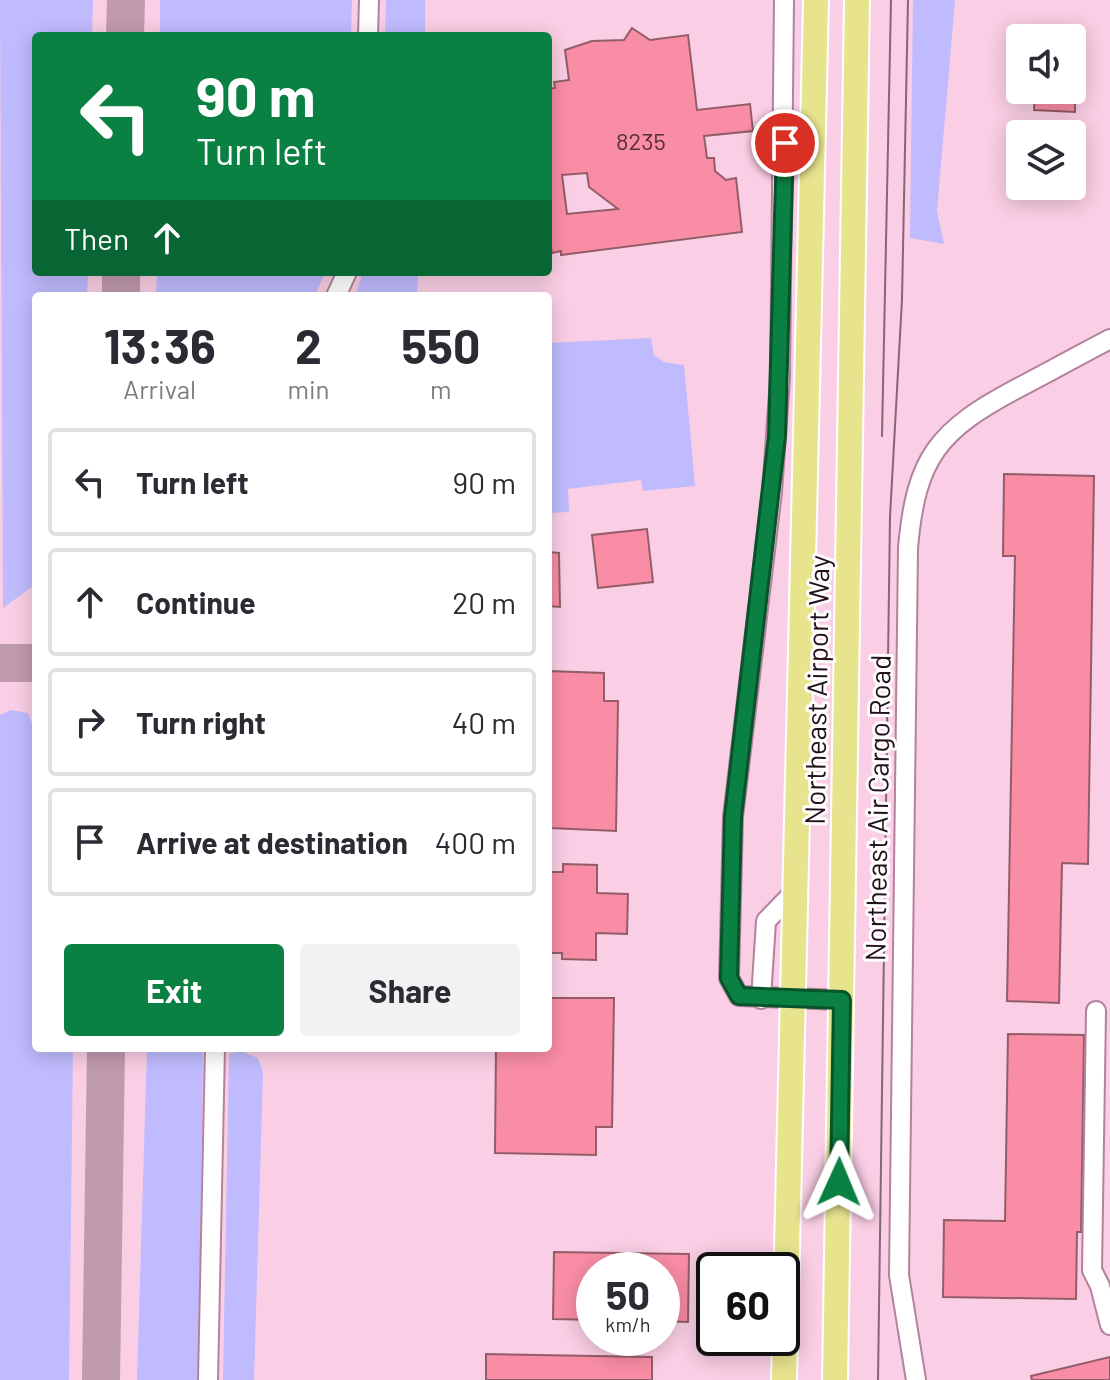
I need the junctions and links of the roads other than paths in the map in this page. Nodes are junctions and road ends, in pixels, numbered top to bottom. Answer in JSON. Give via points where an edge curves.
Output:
{"nodes":[{"id":1,"x":369,"y":0,"type":"edge"},
{"id":2,"x":784,"y":0,"type":"edge"},
{"id":3,"x":816,"y":0,"type":"edge"},
{"id":4,"x":857,"y":0,"type":"edge"},
{"id":5,"x":368,"y":32,"type":"edge"},
{"id":6,"x":1110,"y":339,"type":"edge"},
{"id":7,"x":797,"y":889,"type":"junction"},
{"id":8,"x":761,"y":999,"type":"junction"},
{"id":9,"x":794,"y":999,"type":"junction"},
{"id":10,"x":842,"y":1000,"type":"junction"},
{"id":11,"x":1105,"y":1015,"type":"edge"},
{"id":12,"x":215,"y":1052,"type":"edge"},
{"id":13,"x":1110,"y":1325,"type":"edge"},
{"id":14,"x":208,"y":1380,"type":"edge"},
{"id":15,"x":784,"y":1380,"type":"edge"},
{"id":16,"x":835,"y":1380,"type":"edge"},
{"id":17,"x":916,"y":1380,"type":"edge"}],
"edges":[{"from":1,"to":5,"type":"street"},
{"from":2,"to":8,"type":"street","via":[[780,378],[772,492],[738,756],[731,876],[729,978],[739,996]]},
{"from":3,"to":7,"type":"main road","name":"Northeast Airport Way"},
{"from":4,"to":10,"type":"main road","name":"Northeast Airport Way"},
{"from":6,"to":17,"type":"street","name":"Northeast Air Cargo Road","via":[[961,421],[928,462],[912,507],[899,1275]]},
{"from":7,"to":8,"type":"street","via":[[766,921]]},
{"from":7,"to":9,"type":"main road","name":"Northeast Airport Way"},
{"from":8,"to":9,"type":"street"},
{"from":9,"to":10,"type":"street"},
{"from":9,"to":15,"type":"main road","name":"Northeast Airport Way"},
{"from":10,"to":16,"type":"main road","name":"Northeast Airport Way"},
{"from":11,"to":13,"type":"street","via":[[1092,1270]]},
{"from":12,"to":14,"type":"street"}]}
